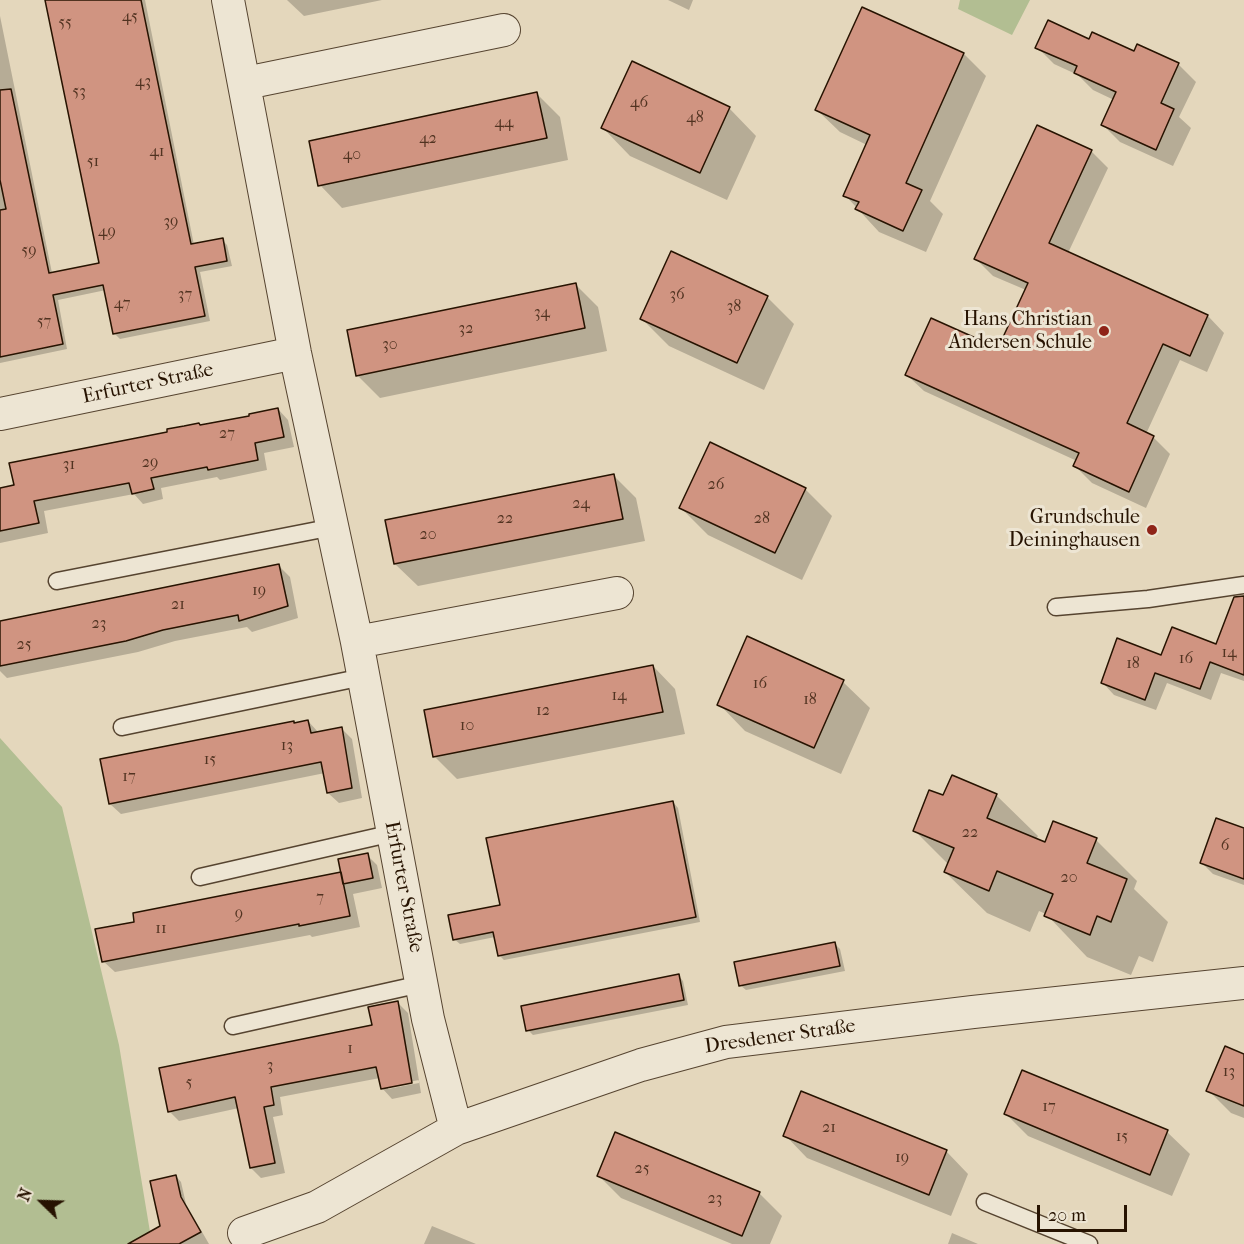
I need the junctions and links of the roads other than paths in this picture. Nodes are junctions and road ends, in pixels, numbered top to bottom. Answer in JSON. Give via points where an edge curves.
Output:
{"nodes":[{"id":1,"x":228,"y":0,"type":"edge"},
{"id":2,"x":504,"y":30,"type":"dead end"},
{"id":3,"x":246,"y":83,"type":"junction"},
{"id":4,"x":296,"y":353,"type":"junction"},
{"id":5,"x":0,"y":414,"type":"edge"},
{"id":6,"x":333,"y":527,"type":"junction"},
{"id":7,"x":57,"y":581,"type":"dead end"},
{"id":8,"x":1244,"y":585,"type":"edge"},
{"id":9,"x":616,"y":593,"type":"dead end"},
{"id":10,"x":1056,"y":608,"type":"dead end"},
{"id":11,"x":357,"y":642,"type":"junction"},
{"id":12,"x":363,"y":677,"type":"junction"},
{"id":13,"x":122,"y":727,"type":"dead end"},
{"id":14,"x":393,"y":833,"type":"junction"},
{"id":15,"x":200,"y":877,"type":"dead end"},
{"id":16,"x":1244,"y":983,"type":"edge"},
{"id":17,"x":421,"y":984,"type":"junction"},
{"id":18,"x":232,"y":1026,"type":"dead end"},
{"id":19,"x":456,"y":1129,"type":"junction"},
{"id":20,"x":985,"y":1202,"type":"dead end"},
{"id":21,"x":244,"y":1233,"type":"dead end"},
{"id":22,"x":1089,"y":1244,"type":"edge"}],
"edges":[{"from":1,"to":3,"type":"street","name":"Erfurter Straße"},
{"from":2,"to":3,"type":"street"},
{"from":3,"to":4,"type":"street","name":"Erfurter Straße"},
{"from":4,"to":5,"type":"street","name":"Erfurter Straße"},
{"from":4,"to":6,"type":"street","name":"Erfurter Straße"},
{"from":6,"to":7,"type":"lane"},
{"from":6,"to":11,"type":"street","name":"Erfurter Straße"},
{"from":8,"to":10,"type":"lane"},
{"from":9,"to":11,"type":"street"},
{"from":11,"to":12,"type":"street","name":"Erfurter Straße"},
{"from":12,"to":13,"type":"lane"},
{"from":12,"to":14,"type":"street","name":"Erfurter Straße"},
{"from":14,"to":15,"type":"lane"},
{"from":14,"to":17,"type":"street","name":"Erfurter Straße"},
{"from":16,"to":19,"type":"street","name":"Dresdener Straße","via":[[726,1042],[641,1065]]},
{"from":17,"to":18,"type":"lane"},
{"from":17,"to":19,"type":"street","name":"Erfurter Straße"},
{"from":19,"to":21,"type":"street","name":"Dresdener Straße","via":[[317,1207]]},
{"from":20,"to":22,"type":"lane"}]}
